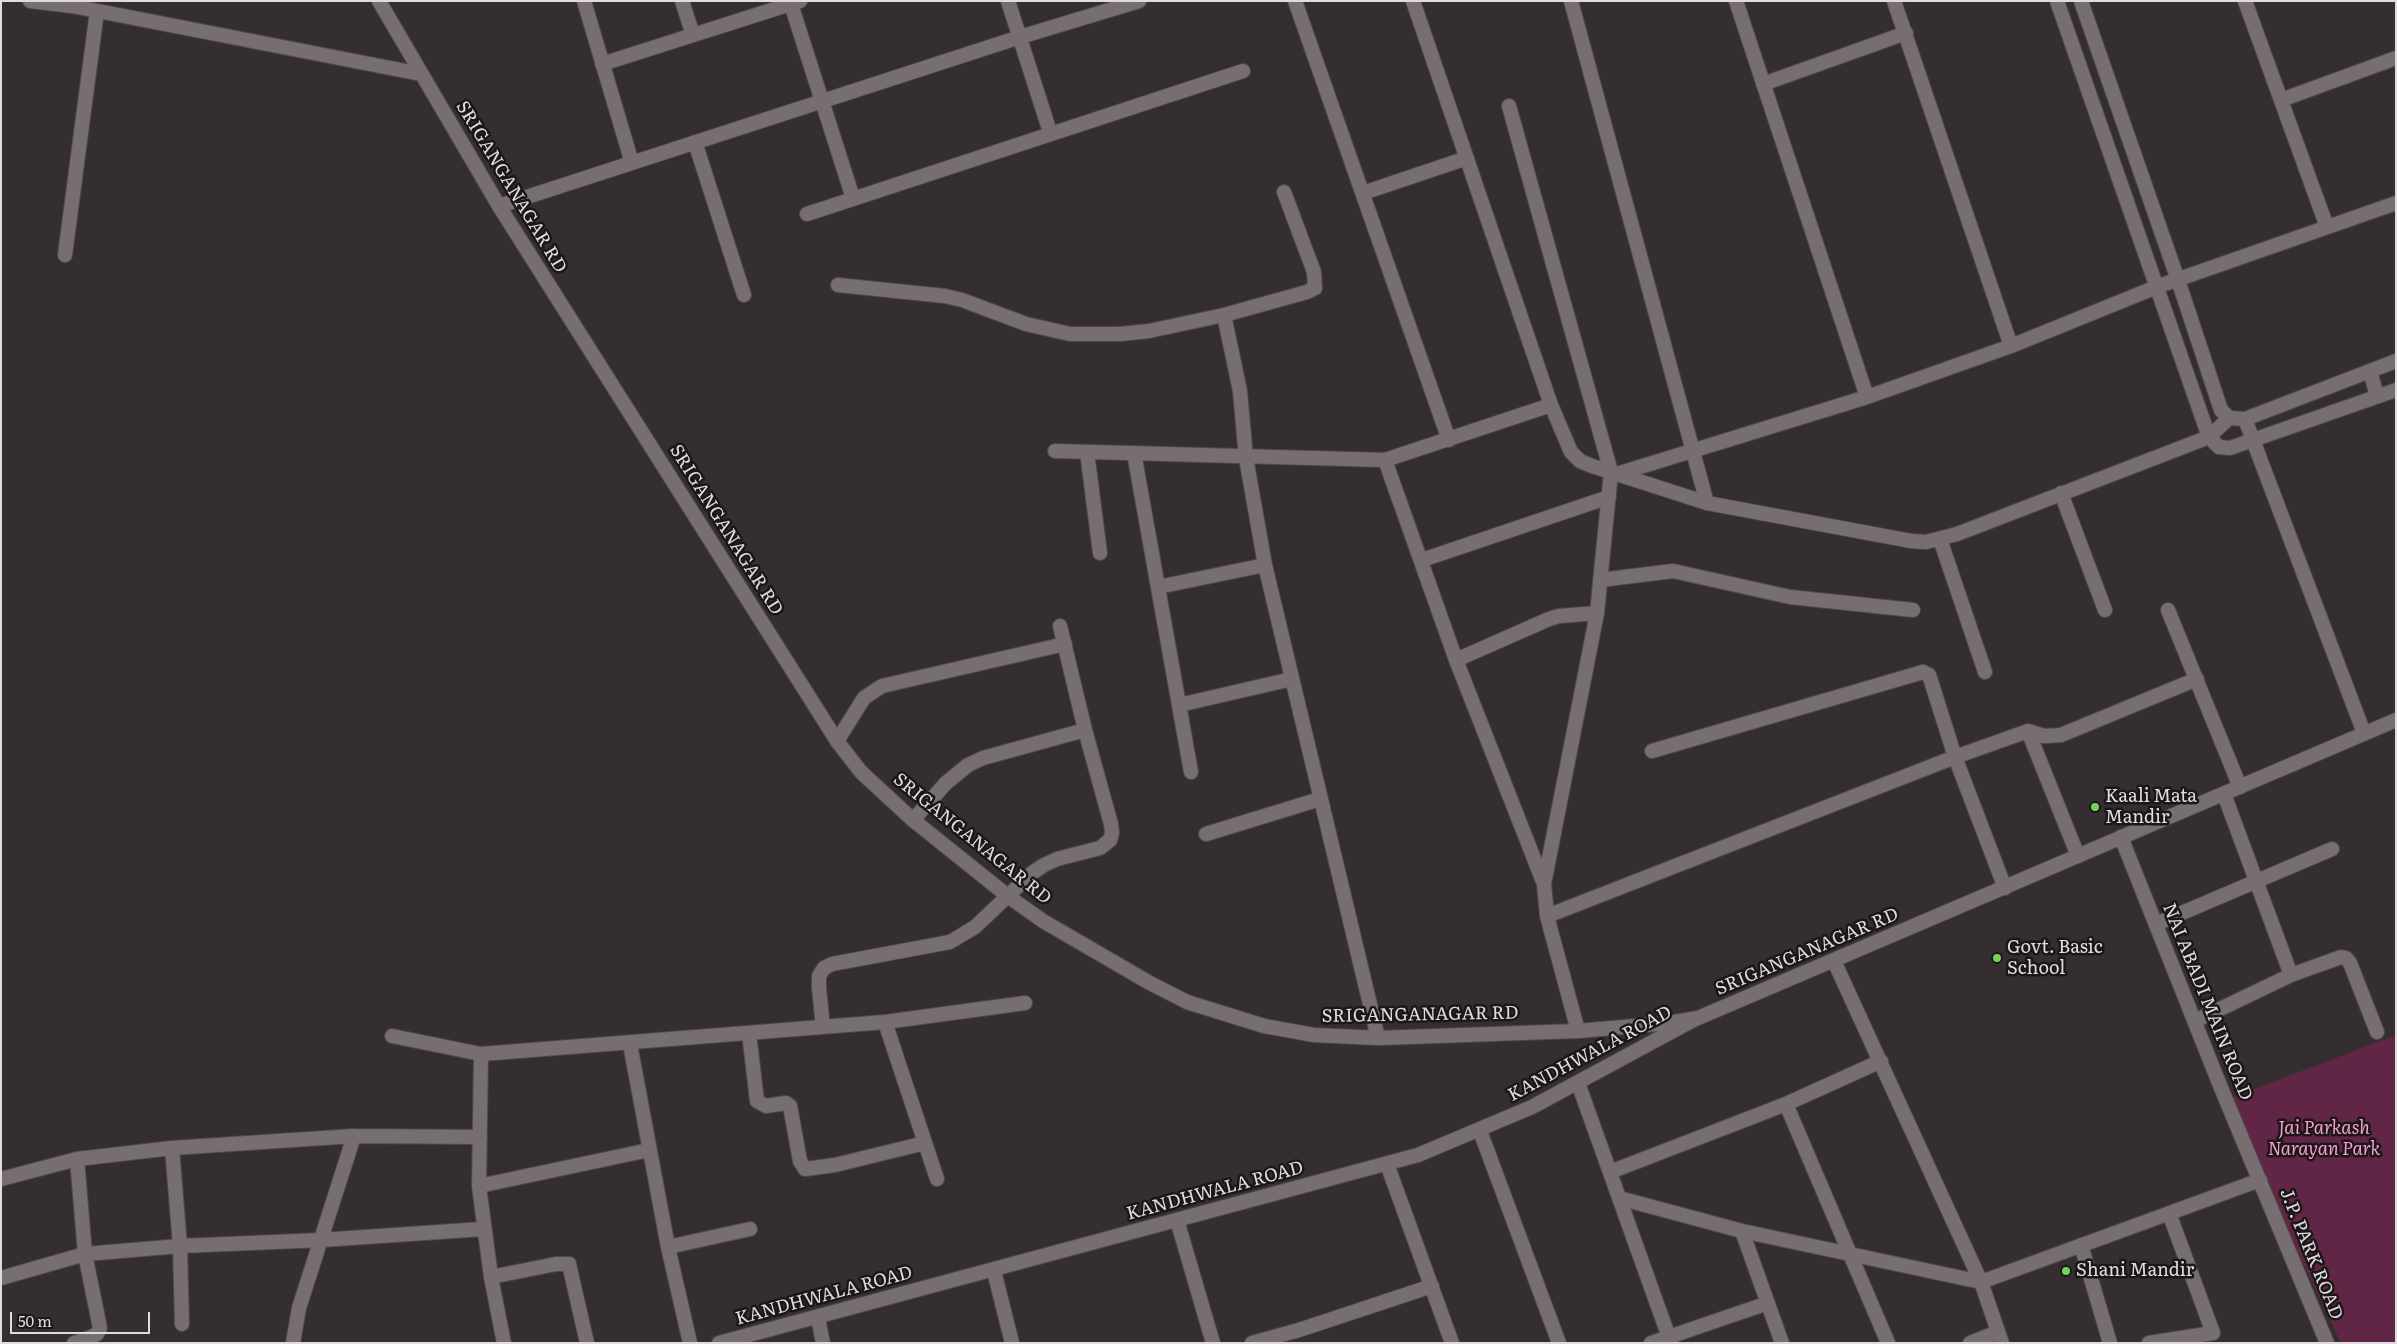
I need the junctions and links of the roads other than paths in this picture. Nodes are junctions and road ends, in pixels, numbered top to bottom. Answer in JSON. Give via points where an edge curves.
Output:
{"nodes":[{"id":1,"x":30,"y":1,"type":"edge"},
{"id":2,"x":379,"y":1,"type":"edge"},
{"id":3,"x":584,"y":1,"type":"edge"},
{"id":4,"x":682,"y":1,"type":"edge"},
{"id":5,"x":1008,"y":1,"type":"edge"},
{"id":6,"x":1139,"y":1,"type":"edge"},
{"id":7,"x":1295,"y":1,"type":"edge"},
{"id":8,"x":1413,"y":1,"type":"edge"},
{"id":9,"x":1571,"y":1,"type":"edge"},
{"id":10,"x":1736,"y":1,"type":"edge"},
{"id":11,"x":1894,"y":1,"type":"edge"},
{"id":12,"x":2057,"y":1,"type":"edge"},
{"id":13,"x":2081,"y":1,"type":"edge"},
{"id":14,"x":2245,"y":1,"type":"edge"},
{"id":15,"x":794,"y":2,"type":"edge"},
{"id":16,"x":97,"y":11,"type":"junction"},
{"id":17,"x":1906,"y":33,"type":"junction"},
{"id":18,"x":693,"y":35,"type":"junction"},
{"id":19,"x":1020,"y":37,"type":"junction"},
{"id":20,"x":2396,"y":58,"type":"edge"},
{"id":21,"x":602,"y":64,"type":"junction"},
{"id":22,"x":1243,"y":70,"type":"dead end"},
{"id":23,"x":421,"y":74,"type":"junction"},
{"id":24,"x":1763,"y":84,"type":"junction"},
{"id":25,"x":2281,"y":100,"type":"junction"},
{"id":26,"x":823,"y":101,"type":"junction"},
{"id":27,"x":1509,"y":106,"type":"dead end"},
{"id":28,"x":1050,"y":132,"type":"junction"},
{"id":29,"x":695,"y":142,"type":"junction"},
{"id":30,"x":1467,"y":158,"type":"junction"},
{"id":31,"x":632,"y":163,"type":"junction"},
{"id":32,"x":1284,"y":192,"type":"dead end"},
{"id":33,"x":1363,"y":193,"type":"junction"},
{"id":34,"x":853,"y":198,"type":"junction"},
{"id":35,"x":2396,"y":203,"type":"edge"},
{"id":36,"x":499,"y":206,"type":"junction"},
{"id":37,"x":807,"y":214,"type":"dead end"},
{"id":38,"x":2327,"y":227,"type":"junction"},
{"id":39,"x":65,"y":255,"type":"dead end"},
{"id":40,"x":2178,"y":280,"type":"junction"},
{"id":41,"x":838,"y":285,"type":"dead end"},
{"id":42,"x":2158,"y":286,"type":"junction"},
{"id":43,"x":744,"y":295,"type":"dead end"},
{"id":44,"x":1224,"y":315,"type":"junction"},
{"id":45,"x":2011,"y":346,"type":"junction"},
{"id":46,"x":2396,"y":361,"type":"edge"},
{"id":47,"x":2370,"y":371,"type":"junction"},
{"id":48,"x":2396,"y":390,"type":"edge"},
{"id":49,"x":2377,"y":396,"type":"junction"},
{"id":50,"x":1867,"y":397,"type":"junction"},
{"id":51,"x":1551,"y":405,"type":"junction"},
{"id":52,"x":2229,"y":418,"type":"junction"},
{"id":53,"x":2245,"y":419,"type":"junction"},
{"id":54,"x":2210,"y":437,"type":"junction"},
{"id":55,"x":1449,"y":440,"type":"junction"},
{"id":56,"x":2254,"y":440,"type":"junction"},
{"id":57,"x":1694,"y":449,"type":"junction"},
{"id":58,"x":1055,"y":451,"type":"dead end"},
{"id":59,"x":1087,"y":452,"type":"junction"},
{"id":60,"x":1134,"y":453,"type":"junction"},
{"id":61,"x":1246,"y":458,"type":"junction"},
{"id":62,"x":1385,"y":460,"type":"junction"},
{"id":63,"x":1614,"y":473,"type":"junction"},
{"id":64,"x":2061,"y":494,"type":"junction"},
{"id":65,"x":1610,"y":497,"type":"junction"},
{"id":66,"x":1707,"y":503,"type":"junction"},
{"id":67,"x":1940,"y":539,"type":"junction"},
{"id":68,"x":1100,"y":553,"type":"dead end"},
{"id":69,"x":1422,"y":560,"type":"junction"},
{"id":70,"x":1265,"y":565,"type":"junction"},
{"id":71,"x":1600,"y":580,"type":"junction"},
{"id":72,"x":1158,"y":587,"type":"junction"},
{"id":73,"x":1913,"y":610,"type":"dead end"},
{"id":74,"x":2105,"y":610,"type":"dead end"},
{"id":75,"x":2168,"y":610,"type":"dead end"},
{"id":76,"x":1596,"y":613,"type":"junction"},
{"id":77,"x":1060,"y":626,"type":"dead end"},
{"id":78,"x":1066,"y":644,"type":"junction"},
{"id":79,"x":1456,"y":660,"type":"junction"},
{"id":80,"x":1985,"y":672,"type":"dead end"},
{"id":81,"x":1292,"y":679,"type":"junction"},
{"id":82,"x":2197,"y":679,"type":"junction"},
{"id":83,"x":1179,"y":705,"type":"junction"},
{"id":84,"x":2396,"y":720,"type":"edge"},
{"id":85,"x":1085,"y":730,"type":"junction"},
{"id":86,"x":2028,"y":731,"type":"junction"},
{"id":87,"x":2364,"y":733,"type":"junction"},
{"id":88,"x":837,"y":741,"type":"junction"},
{"id":89,"x":1652,"y":751,"type":"dead end"},
{"id":90,"x":1955,"y":757,"type":"junction"},
{"id":91,"x":1190,"y":772,"type":"dead end"},
{"id":92,"x":2240,"y":787,"type":"junction"},
{"id":93,"x":2224,"y":794,"type":"junction"},
{"id":94,"x":1320,"y":799,"type":"junction"},
{"id":95,"x":913,"y":820,"type":"junction"},
{"id":96,"x":1206,"y":834,"type":"dead end"},
{"id":97,"x":2121,"y":837,"type":"junction"},
{"id":98,"x":2332,"y":849,"type":"dead end"},
{"id":99,"x":2078,"y":856,"type":"junction"},
{"id":100,"x":2256,"y":882,"type":"junction"},
{"id":101,"x":1544,"y":884,"type":"junction"},
{"id":102,"x":2005,"y":888,"type":"junction"},
{"id":103,"x":1008,"y":897,"type":"junction"},
{"id":104,"x":1547,"y":916,"type":"junction"},
{"id":105,"x":2156,"y":924,"type":"junction"},
{"id":106,"x":1834,"y":961,"type":"junction"},
{"id":107,"x":2291,"y":975,"type":"junction"},
{"id":108,"x":1026,"y":1003,"type":"dead end"},
{"id":109,"x":1698,"y":1018,"type":"junction"},
{"id":110,"x":2195,"y":1021,"type":"junction"},
{"id":111,"x":885,"y":1022,"type":"junction"},
{"id":112,"x":824,"y":1026,"type":"junction"},
{"id":113,"x":1578,"y":1031,"type":"junction"},
{"id":114,"x":2377,"y":1032,"type":"dead end"},
{"id":115,"x":750,"y":1033,"type":"junction"},
{"id":116,"x":392,"y":1036,"type":"dead end"},
{"id":117,"x":1378,"y":1038,"type":"junction"},
{"id":118,"x":630,"y":1044,"type":"junction"},
{"id":119,"x":481,"y":1054,"type":"junction"},
{"id":120,"x":1881,"y":1061,"type":"junction"},
{"id":121,"x":1578,"y":1083,"type":"junction"},
{"id":122,"x":1786,"y":1104,"type":"junction"},
{"id":123,"x":1480,"y":1131,"type":"junction"},
{"id":124,"x":354,"y":1136,"type":"junction"},
{"id":125,"x":480,"y":1137,"type":"junction"},
{"id":126,"x":925,"y":1143,"type":"junction"},
{"id":127,"x":172,"y":1148,"type":"junction"},
{"id":128,"x":649,"y":1150,"type":"junction"},
{"id":129,"x":77,"y":1159,"type":"junction"},
{"id":130,"x":1387,"y":1164,"type":"junction"},
{"id":131,"x":1610,"y":1172,"type":"junction"},
{"id":132,"x":1,"y":1179,"type":"edge"},
{"id":133,"x":937,"y":1179,"type":"dead end"},
{"id":134,"x":2260,"y":1180,"type":"junction"},
{"id":135,"x":479,"y":1186,"type":"junction"},
{"id":136,"x":1619,"y":1198,"type":"junction"},
{"id":137,"x":2169,"y":1213,"type":"junction"},
{"id":138,"x":1177,"y":1220,"type":"junction"},
{"id":139,"x":483,"y":1229,"type":"junction"},
{"id":140,"x":750,"y":1229,"type":"dead end"},
{"id":141,"x":1742,"y":1231,"type":"junction"},
{"id":142,"x":321,"y":1240,"type":"junction"},
{"id":143,"x":2081,"y":1245,"type":"junction"},
{"id":144,"x":180,"y":1246,"type":"junction"},
{"id":145,"x":668,"y":1247,"type":"junction"},
{"id":146,"x":1851,"y":1253,"type":"junction"},
{"id":147,"x":85,"y":1254,"type":"junction"},
{"id":148,"x":994,"y":1271,"type":"junction"},
{"id":149,"x":491,"y":1276,"type":"junction"},
{"id":150,"x":1,"y":1278,"type":"edge"},
{"id":151,"x":1981,"y":1282,"type":"junction"},
{"id":152,"x":1432,"y":1286,"type":"junction"},
{"id":153,"x":1768,"y":1303,"type":"junction"},
{"id":154,"x":818,"y":1318,"type":"junction"},
{"id":155,"x":182,"y":1324,"type":"dead end"},
{"id":156,"x":2000,"y":1337,"type":"edge"},
{"id":157,"x":2215,"y":1338,"type":"edge"},
{"id":158,"x":1670,"y":1340,"type":"edge"},
{"id":159,"x":74,"y":1343,"type":"edge"},
{"id":160,"x":293,"y":1343,"type":"edge"},
{"id":161,"x":504,"y":1343,"type":"edge"},
{"id":162,"x":587,"y":1343,"type":"edge"},
{"id":163,"x":690,"y":1343,"type":"edge"},
{"id":164,"x":719,"y":1343,"type":"edge"},
{"id":165,"x":824,"y":1343,"type":"edge"},
{"id":166,"x":1012,"y":1343,"type":"edge"},
{"id":167,"x":1213,"y":1343,"type":"edge"},
{"id":168,"x":1252,"y":1343,"type":"edge"},
{"id":169,"x":1452,"y":1343,"type":"edge"},
{"id":170,"x":1559,"y":1343,"type":"edge"},
{"id":171,"x":1651,"y":1343,"type":"edge"},
{"id":172,"x":1782,"y":1343,"type":"edge"},
{"id":173,"x":1888,"y":1343,"type":"edge"},
{"id":174,"x":1970,"y":1343,"type":"edge"},
{"id":175,"x":2110,"y":1343,"type":"edge"},
{"id":176,"x":2150,"y":1343,"type":"edge"},
{"id":177,"x":2327,"y":1343,"type":"edge"}],
"edges":[{"from":1,"to":16,"type":"street"},
{"from":2,"to":23,"type":"street","name":"SRIGANGANAGAR RD"},
{"from":3,"to":21,"type":"street"},
{"from":4,"to":18,"type":"street"},
{"from":5,"to":19,"type":"street"},
{"from":6,"to":19,"type":"street"},
{"from":7,"to":33,"type":"street"},
{"from":8,"to":30,"type":"street"},
{"from":9,"to":57,"type":"street"},
{"from":10,"to":24,"type":"street"},
{"from":11,"to":17,"type":"street"},
{"from":12,"to":42,"type":"street"},
{"from":13,"to":40,"type":"street"},
{"from":14,"to":25,"type":"street"},
{"from":15,"to":18,"type":"street"},
{"from":15,"to":26,"type":"street"},
{"from":16,"to":23,"type":"street"},
{"from":16,"to":39,"type":"street"},
{"from":17,"to":24,"type":"street"},
{"from":17,"to":45,"type":"street"},
{"from":18,"to":21,"type":"street"},
{"from":19,"to":26,"type":"street"},
{"from":19,"to":28,"type":"street"},
{"from":20,"to":25,"type":"street"},
{"from":21,"to":31,"type":"street"},
{"from":22,"to":28,"type":"street"},
{"from":23,"to":36,"type":"street","name":"SRIGANGANAGAR RD"},
{"from":24,"to":50,"type":"street"},
{"from":25,"to":38,"type":"street"},
{"from":26,"to":29,"type":"street"},
{"from":26,"to":34,"type":"street"},
{"from":27,"to":63,"type":"street"},
{"from":28,"to":34,"type":"street"},
{"from":29,"to":31,"type":"street"},
{"from":29,"to":43,"type":"street"},
{"from":30,"to":33,"type":"street"},
{"from":30,"to":51,"type":"street"},
{"from":31,"to":36,"type":"street"},
{"from":32,"to":44,"type":"street","via":[[1314,272],[1315,288]]},
{"from":33,"to":55,"type":"street"},
{"from":34,"to":37,"type":"street"},
{"from":35,"to":38,"type":"street"},
{"from":36,"to":88,"type":"street","name":"SRIGANGANAGAR RD"},
{"from":38,"to":40,"type":"street"},
{"from":40,"to":42,"type":"street"},
{"from":40,"to":52,"type":"street","via":[[2218,402]]},
{"from":41,"to":44,"type":"street","via":[[945,296],[1026,324],[1070,334],[1120,334]]},
{"from":42,"to":45,"type":"street"},
{"from":42,"to":54,"type":"street"},
{"from":44,"to":61,"type":"street","via":[[1240,391]]},
{"from":45,"to":50,"type":"street"},
{"from":46,"to":47,"type":"street"},
{"from":47,"to":49,"type":"street"},
{"from":47,"to":53,"type":"street"},
{"from":48,"to":49,"type":"street"},
{"from":49,"to":56,"type":"street"},
{"from":50,"to":57,"type":"street"},
{"from":51,"to":55,"type":"street"},
{"from":51,"to":63,"type":"street","via":[[1571,452],[1580,461]]},
{"from":52,"to":53,"type":"street"},
{"from":52,"to":54,"type":"street"},
{"from":53,"to":56,"type":"street"},
{"from":54,"to":56,"type":"street","via":[[2224,449]]},
{"from":54,"to":64,"type":"street"},
{"from":55,"to":62,"type":"street"},
{"from":56,"to":87,"type":"street"},
{"from":57,"to":63,"type":"street"},
{"from":57,"to":66,"type":"street"},
{"from":58,"to":59,"type":"street"},
{"from":59,"to":60,"type":"street"},
{"from":59,"to":68,"type":"street"},
{"from":60,"to":61,"type":"street"},
{"from":60,"to":72,"type":"street"},
{"from":61,"to":62,"type":"street"},
{"from":61,"to":70,"type":"street"},
{"from":62,"to":69,"type":"street"},
{"from":63,"to":65,"type":"street"},
{"from":63,"to":66,"type":"street"},
{"from":64,"to":67,"type":"street"},
{"from":64,"to":74,"type":"street"},
{"from":65,"to":69,"type":"street"},
{"from":65,"to":71,"type":"street"},
{"from":66,"to":67,"type":"street","via":[[1911,541]]},
{"from":67,"to":80,"type":"street"},
{"from":69,"to":79,"type":"street"},
{"from":70,"to":72,"type":"street"},
{"from":70,"to":81,"type":"street"},
{"from":71,"to":73,"type":"street","via":[[1673,572],[1790,597]]},
{"from":71,"to":76,"type":"street"},
{"from":72,"to":83,"type":"street"},
{"from":75,"to":82,"type":"street"},
{"from":76,"to":79,"type":"street","via":[[1549,619]]},
{"from":76,"to":101,"type":"street"},
{"from":77,"to":78,"type":"street"},
{"from":78,"to":85,"type":"street"},
{"from":78,"to":88,"type":"street","via":[[882,686],[864,698]]},
{"from":79,"to":101,"type":"street"},
{"from":81,"to":83,"type":"street"},
{"from":81,"to":94,"type":"street"},
{"from":82,"to":86,"type":"street","via":[[2061,735],[2044,736]]},
{"from":82,"to":92,"type":"street"},
{"from":83,"to":91,"type":"street"},
{"from":84,"to":87,"type":"street","name":"SRIGANGANAGAR RD"},
{"from":85,"to":95,"type":"street","via":[[968,765],[946,783]]},
{"from":85,"to":103,"type":"street","via":[[1111,824],[1110,840],[1100,848],[1044,865]]},
{"from":86,"to":90,"type":"street"},
{"from":86,"to":99,"type":"street"},
{"from":87,"to":92,"type":"street","name":"SRIGANGANAGAR RD"},
{"from":88,"to":95,"type":"street","name":"SRIGANGANAGAR RD","via":[[861,772]]},
{"from":89,"to":90,"type":"street","via":[[1923,672],[1932,681]]},
{"from":90,"to":102,"type":"street"},
{"from":90,"to":104,"type":"street"},
{"from":92,"to":93,"type":"street","name":"SRIGANGANAGAR RD"},
{"from":93,"to":97,"type":"street","name":"SRIGANGANAGAR RD"},
{"from":93,"to":100,"type":"street"},
{"from":94,"to":96,"type":"street"},
{"from":94,"to":117,"type":"street"},
{"from":95,"to":103,"type":"street","name":"SRIGANGANAGAR RD"},
{"from":97,"to":99,"type":"street","name":"SRIGANGANAGAR RD"},
{"from":97,"to":105,"type":"street","name":"NAI ABADI MAIN ROAD"},
{"from":98,"to":100,"type":"street"},
{"from":99,"to":102,"type":"street","name":"SRIGANGANAGAR RD"},
{"from":100,"to":105,"type":"street"},
{"from":100,"to":107,"type":"street"},
{"from":101,"to":104,"type":"street"},
{"from":102,"to":106,"type":"street","name":"SRIGANGANAGAR RD"},
{"from":103,"to":112,"type":"street","via":[[975,927],[950,942],[824,968],[819,976]]},
{"from":103,"to":117,"type":"street","name":"SRIGANGANAGAR RD","via":[[1059,930],[1187,1002],[1264,1026],[1314,1035]]},
{"from":104,"to":113,"type":"street"},
{"from":105,"to":110,"type":"street","name":"NAI ABADI MAIN ROAD"},
{"from":106,"to":109,"type":"street","name":"SRIGANGANAGAR RD"},
{"from":106,"to":120,"type":"street"},
{"from":107,"to":110,"type":"street"},
{"from":107,"to":114,"type":"street","via":[[2333,959],[2346,958]]},
{"from":108,"to":111,"type":"street"},
{"from":109,"to":113,"type":"street","name":"SRIGANGANAGAR RD"},
{"from":109,"to":121,"type":"street","name":"KANDHWALA ROAD"},
{"from":110,"to":134,"type":"street","name":"NAI ABADI MAIN ROAD"},
{"from":111,"to":112,"type":"street"},
{"from":111,"to":126,"type":"street"},
{"from":112,"to":115,"type":"street"},
{"from":113,"to":117,"type":"street","name":"SRIGANGANAGAR RD"},
{"from":115,"to":118,"type":"street"},
{"from":115,"to":126,"type":"street","via":[[757,1101],[766,1106],[786,1103],[790,1106],[804,1169],[835,1165]]},
{"from":116,"to":119,"type":"street"},
{"from":118,"to":119,"type":"street"},
{"from":118,"to":128,"type":"street"},
{"from":119,"to":125,"type":"street"},
{"from":120,"to":122,"type":"street"},
{"from":120,"to":151,"type":"street"},
{"from":121,"to":123,"type":"street","name":"KANDHWALA ROAD"},
{"from":121,"to":131,"type":"street"},
{"from":122,"to":131,"type":"street"},
{"from":122,"to":146,"type":"street"},
{"from":123,"to":130,"type":"street","name":"KANDHWALA ROAD"},
{"from":123,"to":170,"type":"street"},
{"from":124,"to":125,"type":"street"},
{"from":124,"to":127,"type":"street"},
{"from":124,"to":142,"type":"street"},
{"from":125,"to":135,"type":"street"},
{"from":126,"to":133,"type":"street"},
{"from":127,"to":129,"type":"street"},
{"from":127,"to":144,"type":"street"},
{"from":128,"to":135,"type":"street"},
{"from":128,"to":145,"type":"street"},
{"from":129,"to":132,"type":"street"},
{"from":129,"to":147,"type":"street"},
{"from":130,"to":138,"type":"street","name":"KANDHWALA ROAD"},
{"from":130,"to":152,"type":"street"},
{"from":131,"to":136,"type":"street"},
{"from":134,"to":137,"type":"street"},
{"from":134,"to":177,"type":"street","name":"J.P. PARK ROAD"},
{"from":135,"to":139,"type":"street"},
{"from":136,"to":141,"type":"street"},
{"from":136,"to":158,"type":"street"},
{"from":137,"to":143,"type":"street"},
{"from":137,"to":157,"type":"street"},
{"from":138,"to":148,"type":"street","name":"KANDHWALA ROAD"},
{"from":138,"to":167,"type":"street"},
{"from":139,"to":142,"type":"street"},
{"from":139,"to":149,"type":"street"},
{"from":140,"to":145,"type":"street"},
{"from":141,"to":146,"type":"street"},
{"from":141,"to":153,"type":"street"},
{"from":142,"to":144,"type":"street"},
{"from":142,"to":160,"type":"street","via":[[299,1308]]},
{"from":143,"to":151,"type":"street"},
{"from":143,"to":175,"type":"street"},
{"from":144,"to":147,"type":"street"},
{"from":144,"to":155,"type":"street"},
{"from":145,"to":163,"type":"street"},
{"from":146,"to":151,"type":"street"},
{"from":146,"to":173,"type":"street"},
{"from":147,"to":150,"type":"street"},
{"from":147,"to":159,"type":"street","via":[[100,1328],[97,1334]]},
{"from":148,"to":154,"type":"street","name":"KANDHWALA ROAD"},
{"from":148,"to":166,"type":"street"},
{"from":149,"to":161,"type":"street"},
{"from":149,"to":162,"type":"street","via":[[569,1264]]},
{"from":151,"to":156,"type":"street"},
{"from":152,"to":168,"type":"street"},
{"from":152,"to":169,"type":"street"},
{"from":153,"to":158,"type":"street"},
{"from":153,"to":172,"type":"street"},
{"from":154,"to":164,"type":"street","name":"KANDHWALA ROAD"},
{"from":154,"to":165,"type":"street"},
{"from":156,"to":174,"type":"street"},
{"from":157,"to":176,"type":"street"},
{"from":158,"to":171,"type":"street"}]}
